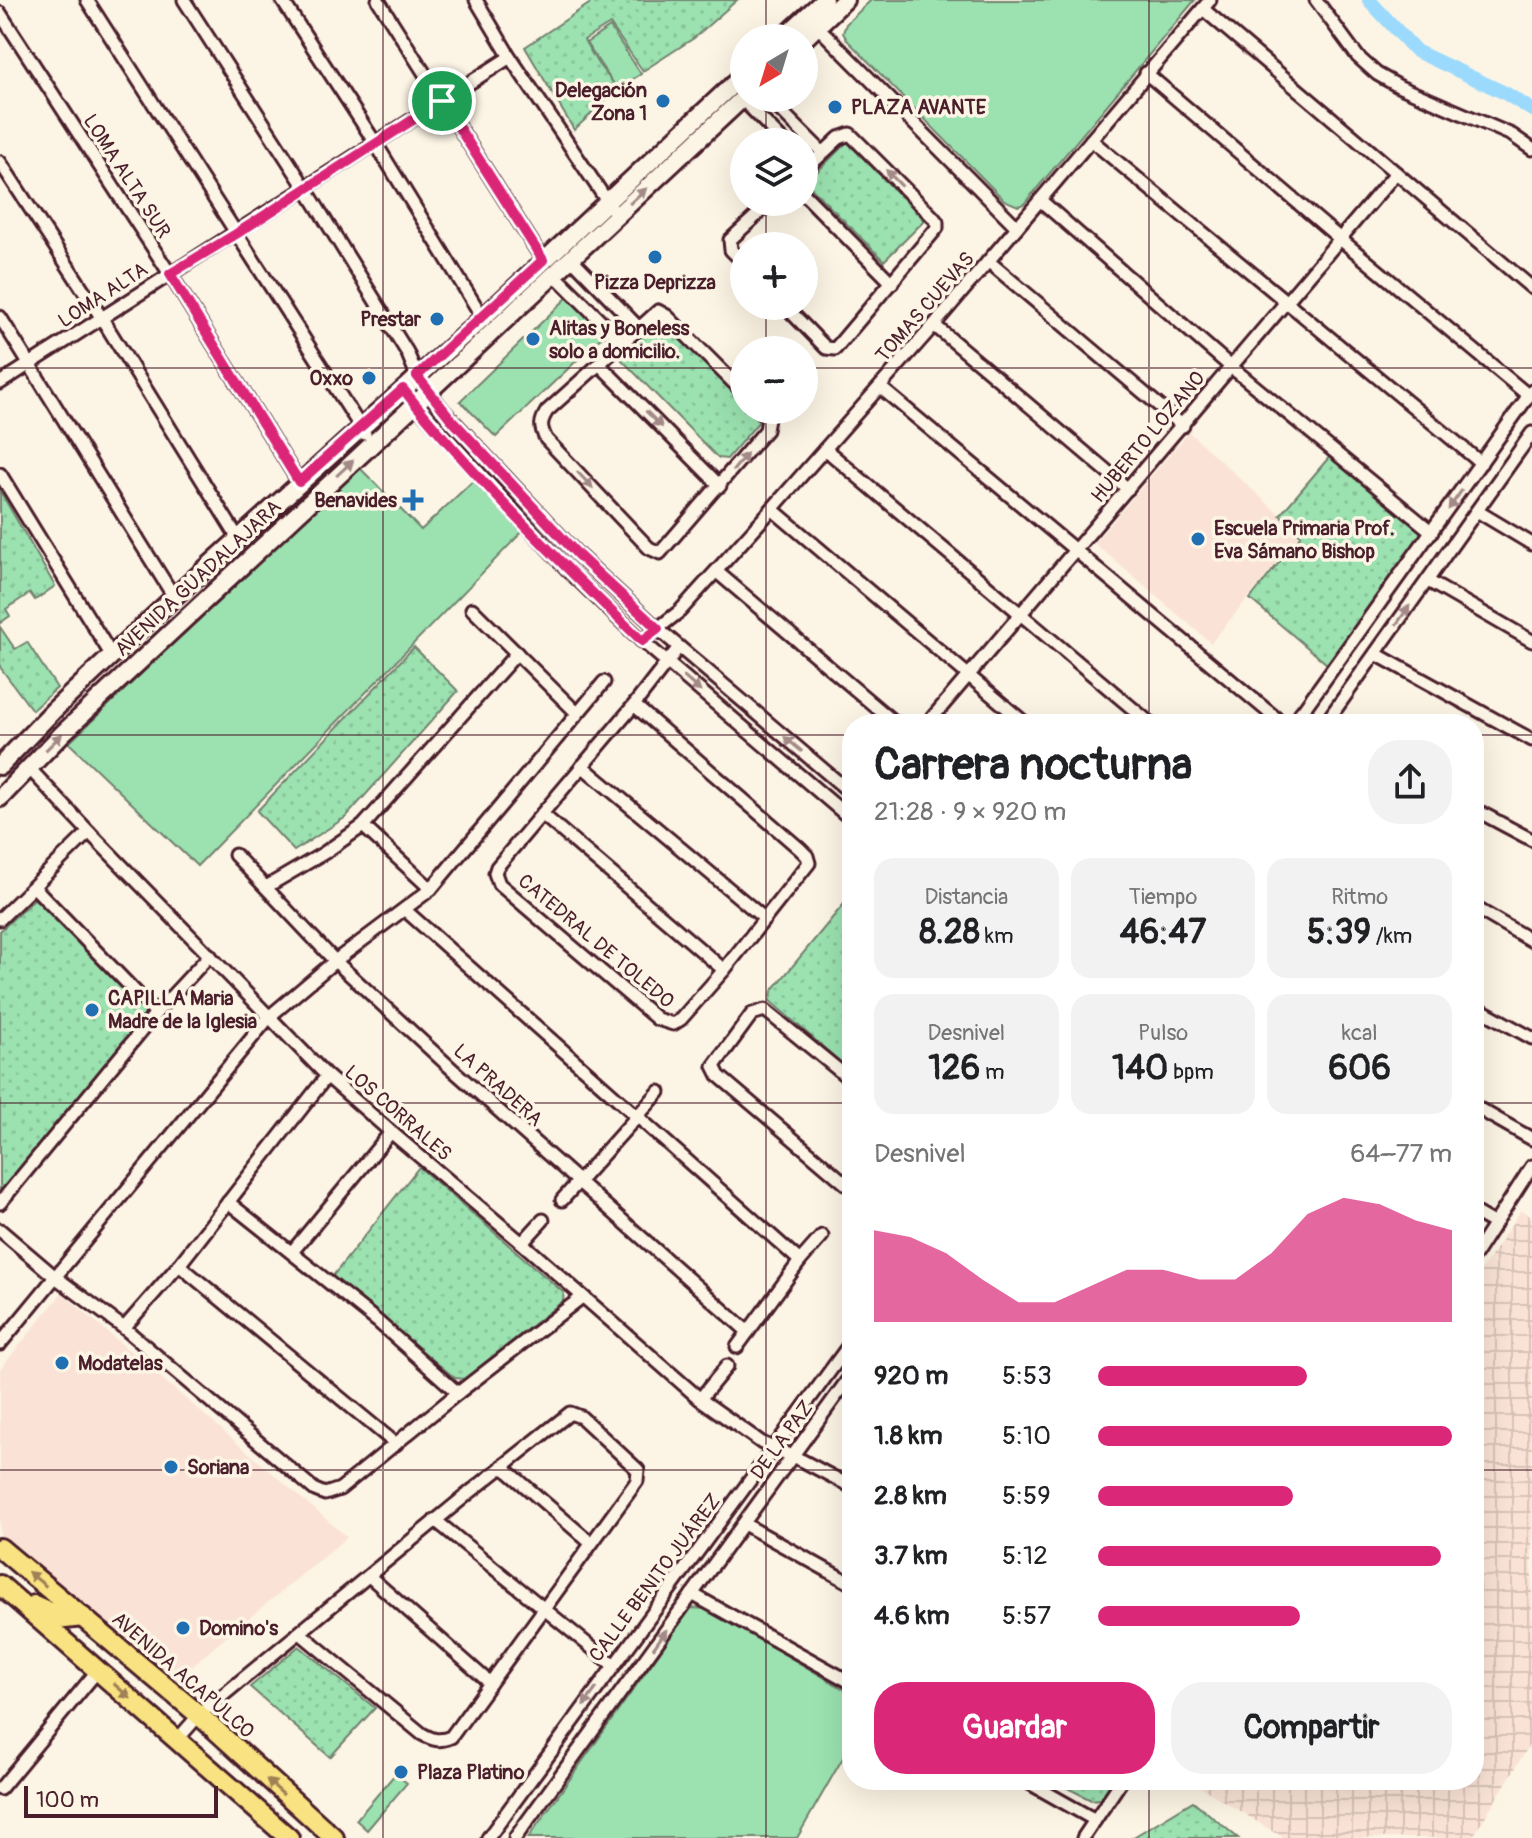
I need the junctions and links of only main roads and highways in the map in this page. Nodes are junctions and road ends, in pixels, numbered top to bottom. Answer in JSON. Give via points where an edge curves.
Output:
{"nodes":[{"id":1,"x":824,"y":0,"type":"edge"},
{"id":2,"x":845,"y":0,"type":"edge"},
{"id":3,"x":812,"y":21,"type":"junction"},
{"id":4,"x":807,"y":24,"type":"edge"},
{"id":5,"x":811,"y":24,"type":"edge"},
{"id":6,"x":730,"y":104,"type":"edge"},
{"id":7,"x":611,"y":209,"type":"junction"},
{"id":8,"x":548,"y":267,"type":"junction"},
{"id":9,"x":0,"y":766,"type":"edge"},
{"id":10,"x":0,"y":798,"type":"edge"},
{"id":11,"x":0,"y":1548,"type":"edge"},
{"id":12,"x":3,"y":1588,"type":"edge"},
{"id":13,"x":83,"y":1617,"type":"junction"},
{"id":14,"x":288,"y":1838,"type":"edge"},
{"id":15,"x":334,"y":1838,"type":"edge"}],
"edges":[{"from":1,"to":3,"type":"main road"},
{"from":2,"to":3,"type":"main road"},
{"from":3,"to":4,"type":"main road"},
{"from":3,"to":5,"type":"main road"},
{"from":6,"to":7,"type":"main road","name":"AVENIDA GUADALAJARA"},
{"from":7,"to":8,"type":"main road","name":"AVENIDA GUADALAJARA"},
{"from":7,"to":8,"type":"main road","name":"AVENIDA GUADALAJARA","via":[[571,258]]},
{"from":8,"to":9,"type":"main road","name":"AVENIDA GUADALAJARA","via":[[359,427]]},
{"from":10,"to":8,"type":"main road","name":"AVENIDA GUADALAJARA","one_way":true,"via":[[428,391]]},
{"from":13,"to":11,"type":"main road","name":"AVENIDA ACAPULCO","one_way":true},
{"from":12,"to":13,"type":"main road","via":[[65,1619]]},
{"from":12,"to":14,"type":"main road","one_way":true},
{"from":15,"to":13,"type":"main road","name":"AVENIDA ACAPULCO","one_way":true}]}
